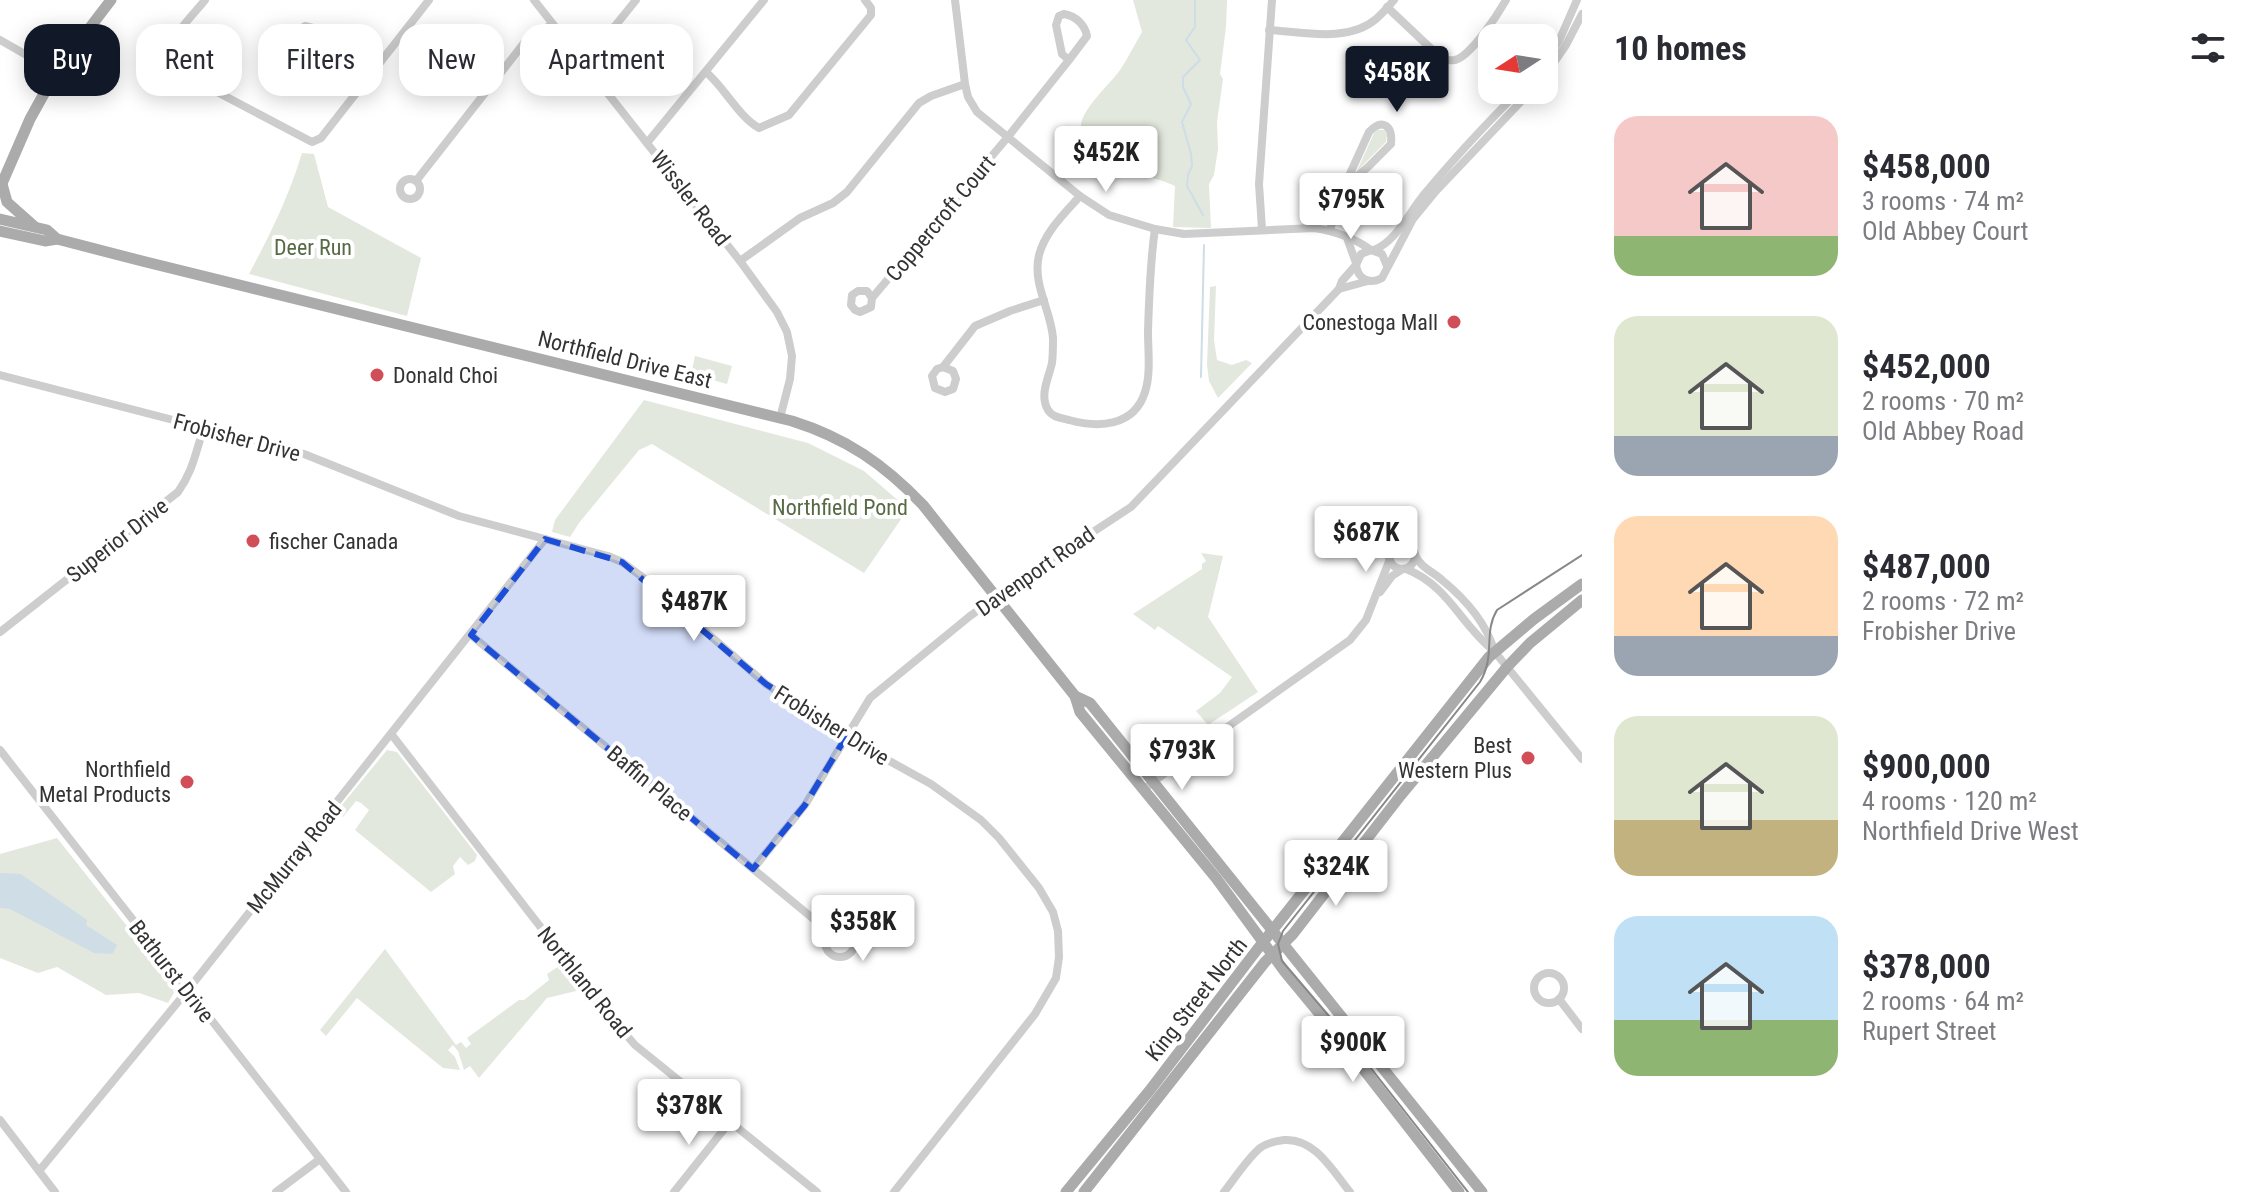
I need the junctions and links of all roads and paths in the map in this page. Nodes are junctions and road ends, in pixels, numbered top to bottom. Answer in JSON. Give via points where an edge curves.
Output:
{"nodes":[{"id":1,"x":111,"y":0,"type":"edge"},
{"id":2,"x":205,"y":0,"type":"edge"},
{"id":3,"x":415,"y":0,"type":"edge"},
{"id":4,"x":534,"y":0,"type":"edge"},
{"id":5,"x":636,"y":0,"type":"edge"},
{"id":6,"x":764,"y":0,"type":"edge"},
{"id":7,"x":865,"y":0,"type":"edge"},
{"id":8,"x":955,"y":0,"type":"edge"},
{"id":9,"x":1272,"y":0,"type":"edge"},
{"id":10,"x":1506,"y":0,"type":"edge"},
{"id":11,"x":1577,"y":0,"type":"edge"},
{"id":12,"x":426,"y":4,"type":"edge"},
{"id":13,"x":1391,"y":4,"type":"edge"},
{"id":14,"x":1579,"y":12,"type":"edge"},
{"id":15,"x":93,"y":24,"type":"edge"},
{"id":16,"x":552,"y":24,"type":"edge"},
{"id":17,"x":617,"y":24,"type":"edge"},
{"id":18,"x":1269,"y":30,"type":"junction"},
{"id":19,"x":0,"y":40,"type":"edge"},
{"id":20,"x":1558,"y":42,"type":"edge"},
{"id":21,"x":520,"y":48,"type":"edge"},
{"id":22,"x":24,"y":54,"type":"edge"},
{"id":23,"x":1558,"y":57,"type":"edge"},
{"id":24,"x":383,"y":58,"type":"edge"},
{"id":25,"x":1069,"y":60,"type":"junction"},
{"id":26,"x":706,"y":72,"type":"junction"},
{"id":27,"x":965,"y":84,"type":"junction"},
{"id":28,"x":43,"y":96,"type":"edge"},
{"id":29,"x":354,"y":96,"type":"edge"},
{"id":30,"x":611,"y":96,"type":"edge"},
{"id":31,"x":1507,"y":104,"type":"edge"},
{"id":32,"x":1519,"y":104,"type":"edge"},
{"id":33,"x":1007,"y":138,"type":"junction"},
{"id":34,"x":647,"y":143,"type":"junction"},
{"id":35,"x":416,"y":181,"type":"dead end"},
{"id":36,"x":1,"y":186,"type":"edge"},
{"id":37,"x":1344,"y":187,"type":"junction"},
{"id":38,"x":1080,"y":196,"type":"junction"},
{"id":39,"x":0,"y":219,"type":"edge"},
{"id":40,"x":35,"y":227,"type":"junction"},
{"id":41,"x":1155,"y":229,"type":"junction"},
{"id":42,"x":1262,"y":229,"type":"junction"},
{"id":43,"x":1330,"y":230,"type":"junction"},
{"id":44,"x":0,"y":231,"type":"edge"},
{"id":45,"x":1347,"y":238,"type":"junction"},
{"id":46,"x":57,"y":239,"type":"junction"},
{"id":47,"x":1373,"y":250,"type":"junction"},
{"id":48,"x":740,"y":261,"type":"junction"},
{"id":49,"x":1356,"y":264,"type":"junction"},
{"id":50,"x":1387,"y":266,"type":"junction"},
{"id":51,"x":1368,"y":281,"type":"junction"},
{"id":52,"x":1339,"y":289,"type":"junction"},
{"id":53,"x":872,"y":298,"type":"dead end"},
{"id":54,"x":1044,"y":300,"type":"junction"},
{"id":55,"x":943,"y":367,"type":"dead end"},
{"id":56,"x":0,"y":375,"type":"edge"},
{"id":57,"x":780,"y":418,"type":"junction"},
{"id":58,"x":204,"y":428,"type":"junction"},
{"id":59,"x":545,"y":539,"type":"junction"},
{"id":60,"x":1415,"y":555,"type":"junction"},
{"id":61,"x":1390,"y":559,"type":"junction"},
{"id":62,"x":1405,"y":569,"type":"junction"},
{"id":63,"x":1582,"y":584,"type":"edge"},
{"id":64,"x":996,"y":598,"type":"junction"},
{"id":65,"x":1375,"y":599,"type":"junction"},
{"id":66,"x":1582,"y":600,"type":"edge"},
{"id":67,"x":0,"y":632,"type":"edge"},
{"id":68,"x":471,"y":635,"type":"junction"},
{"id":69,"x":1494,"y":651,"type":"junction"},
{"id":70,"x":1507,"y":667,"type":"junction"},
{"id":71,"x":392,"y":735,"type":"junction"},
{"id":72,"x":846,"y":737,"type":"junction"},
{"id":73,"x":0,"y":750,"type":"edge"},
{"id":74,"x":1582,"y":759,"type":"edge"},
{"id":75,"x":1148,"y":787,"type":"junction"},
{"id":76,"x":753,"y":869,"type":"junction"},
{"id":77,"x":828,"y":931,"type":"dead end"},
{"id":78,"x":1273,"y":931,"type":"junction"},
{"id":79,"x":1264,"y":943,"type":"junction"},
{"id":80,"x":1284,"y":944,"type":"junction"},
{"id":81,"x":1272,"y":955,"type":"junction"},
{"id":82,"x":187,"y":991,"type":"junction"},
{"id":83,"x":1559,"y":999,"type":"dead end"},
{"id":84,"x":1582,"y":1029,"type":"edge"},
{"id":85,"x":0,"y":1120,"type":"edge"},
{"id":86,"x":729,"y":1123,"type":"junction"},
{"id":87,"x":320,"y":1159,"type":"junction"},
{"id":88,"x":39,"y":1171,"type":"junction"},
{"id":89,"x":55,"y":1192,"type":"edge"},
{"id":90,"x":276,"y":1192,"type":"edge"},
{"id":91,"x":346,"y":1192,"type":"edge"},
{"id":92,"x":674,"y":1192,"type":"edge"},
{"id":93,"x":817,"y":1192,"type":"edge"},
{"id":94,"x":894,"y":1192,"type":"edge"},
{"id":95,"x":1066,"y":1192,"type":"edge"},
{"id":96,"x":1084,"y":1192,"type":"edge"},
{"id":97,"x":1224,"y":1192,"type":"edge"},
{"id":98,"x":1350,"y":1192,"type":"edge"},
{"id":99,"x":1459,"y":1192,"type":"edge"},
{"id":100,"x":1482,"y":1192,"type":"edge"}],
"edges":[{"from":1,"to":15,"type":"main road"},
{"from":2,"to":29,"type":"street","via":[[171,44],[168,55],[181,73],[312,142]]},
{"from":3,"to":12,"type":"street"},
{"from":4,"to":16,"type":"street","name":"Wissler Road"},
{"from":5,"to":17,"type":"street"},
{"from":6,"to":26,"type":"street"},
{"from":7,"to":26,"type":"street","via":[[871,15],[789,115],[776,123],[759,128],[748,121]]},
{"from":8,"to":27,"type":"street"},
{"from":9,"to":18,"type":"street"},
{"from":10,"to":13,"type":"street","via":[[1494,21],[1453,60],[1442,59]]},
{"from":11,"to":14,"type":"street"},
{"from":12,"to":24,"type":"street"},
{"from":13,"to":18,"type":"street","via":[[1376,19],[1349,32]]},
{"from":14,"to":20,"type":"street"},
{"from":14,"to":23,"type":"street"},
{"from":18,"to":42,"type":"street","via":[[1259,184]]},
{"from":19,"to":22,"type":"street"},
{"from":21,"to":35,"type":"street"},
{"from":25,"to":25,"type":"street","name":"Coppercroft Court","via":[[1087,36],[1075,18],[1064,14],[1056,25],[1062,54]]},
{"from":25,"to":33,"type":"street","name":"Coppercroft Court"},
{"from":26,"to":34,"type":"street"},
{"from":27,"to":33,"type":"street","via":[[977,112]]},
{"from":27,"to":48,"type":"street","via":[[919,103],[847,192]]},
{"from":28,"to":36,"type":"main road"},
{"from":30,"to":34,"type":"street","name":"Wissler Road"},
{"from":31,"to":47,"type":"street","via":[[1427,190],[1391,240]]},
{"from":32,"to":50,"type":"street","via":[[1413,219]]},
{"from":33,"to":38,"type":"street"},
{"from":33,"to":53,"type":"street","name":"Coppercroft Court"},
{"from":34,"to":48,"type":"street","name":"Wissler Road"},
{"from":36,"to":40,"type":"main road","via":[[7,202]]},
{"from":37,"to":37,"type":"street","via":[[1391,144],[1388,127],[1375,125],[1369,132]]},
{"from":37,"to":43,"type":"street"},
{"from":38,"to":41,"type":"street","via":[[1109,215]]},
{"from":38,"to":54,"type":"street","via":[[1042,246],[1037,278]]},
{"from":39,"to":40,"type":"main road","name":"Northfield Drive East"},
{"from":40,"to":46,"type":"main road","name":"Northfield Drive East"},
{"from":41,"to":42,"type":"street","via":[[1184,234]]},
{"from":41,"to":54,"type":"street","via":[[1145,391],[1134,412],[1120,421],[1104,426],[1077,423],[1046,408],[1053,337]]},
{"from":42,"to":43,"type":"street"},
{"from":43,"to":45,"type":"street"},
{"from":44,"to":46,"type":"main road","name":"Northfield Drive East"},
{"from":45,"to":47,"type":"street"},
{"from":45,"to":49,"type":"street"},
{"from":46,"to":57,"type":"main road","name":"Northfield Drive East"},
{"from":47,"to":49,"type":"street","via":[[1361,254]]},
{"from":47,"to":50,"type":"street","via":[[1382,254]]},
{"from":48,"to":57,"type":"street","name":"Wissler Road","via":[[787,332],[792,367]]},
{"from":49,"to":51,"type":"street","via":[[1360,277]]},
{"from":49,"to":52,"type":"street","name":"Davenport Road"},
{"from":50,"to":51,"type":"street","via":[[1382,278]]},
{"from":51,"to":52,"type":"street"},
{"from":52,"to":64,"type":"street","name":"Davenport Road","via":[[1131,507]]},
{"from":54,"to":55,"type":"street","via":[[975,326]]},
{"from":56,"to":58,"type":"street","name":"Frobisher Drive"},
{"from":57,"to":64,"type":"main road","name":"Northfield Drive East","via":[[835,437],[885,467],[923,505]]},
{"from":58,"to":59,"type":"street","name":"Frobisher Drive","via":[[304,454],[459,516]]},
{"from":58,"to":67,"type":"street","name":"Superior Drive","via":[[189,477],[178,492]]},
{"from":59,"to":68,"type":"street","name":"McMurray Road"},
{"from":59,"to":72,"type":"street","name":"Frobisher Drive","via":[[622,562],[766,684]]},
{"from":60,"to":61,"type":"street","via":[[1400,543],[1392,548]]},
{"from":60,"to":62,"type":"street"},
{"from":60,"to":69,"type":"street","via":[[1460,596],[1485,628]]},
{"from":61,"to":62,"type":"street"},
{"from":61,"to":65,"type":"street"},
{"from":62,"to":65,"type":"street","via":[[1392,576]]},
{"from":62,"to":69,"type":"street","via":[[1435,585]]},
{"from":63,"to":69,"type":"main road","name":"King Street North"},
{"from":64,"to":72,"type":"street","name":"Davenport Road","via":[[876,693]]},
{"from":64,"to":75,"type":"main road","name":"Northfield Drive East","via":[[1075,696],[1090,703]]},
{"from":65,"to":75,"type":"street","via":[[1341,648]]},
{"from":66,"to":70,"type":"main road","name":"King Street North"},
{"from":68,"to":71,"type":"street","name":"McMurray Road"},
{"from":68,"to":76,"type":"street","name":"Baffin Place"},
{"from":69,"to":70,"type":"street"},
{"from":69,"to":78,"type":"main road","name":"King Street North"},
{"from":70,"to":74,"type":"street"},
{"from":70,"to":80,"type":"main road","name":"King Street North"},
{"from":71,"to":82,"type":"street","name":"McMurray Road"},
{"from":71,"to":86,"type":"street","name":"Northland Road","via":[[635,1045]]},
{"from":72,"to":76,"type":"street","name":"Davenport Road","via":[[805,805]]},
{"from":72,"to":94,"type":"street","name":"Frobisher Drive","via":[[931,784],[981,820],[1039,888],[1058,931],[1056,978],[1035,1014]]},
{"from":73,"to":82,"type":"street","name":"Bathurst Drive"},
{"from":75,"to":78,"type":"main road","name":"Northfield Drive East"},
{"from":75,"to":79,"type":"main road","name":"Northfield Drive East"},
{"from":76,"to":77,"type":"street","name":"Baffin Place"},
{"from":78,"to":79,"type":"main road","name":"King Street North"},
{"from":78,"to":80,"type":"main road","name":"Northfield Drive East"},
{"from":79,"to":81,"type":"main road","name":"Northfield Drive East"},
{"from":79,"to":95,"type":"main road","name":"King Street North"},
{"from":80,"to":81,"type":"main road","name":"King Street North"},
{"from":80,"to":100,"type":"main road","name":"Northfield Drive East"},
{"from":81,"to":96,"type":"main road","name":"King Street North"},
{"from":81,"to":99,"type":"main road","name":"Northfield Drive East"},
{"from":82,"to":87,"type":"street","name":"Bathurst Drive"},
{"from":82,"to":88,"type":"street","name":"McMurray Road"},
{"from":83,"to":84,"type":"street"},
{"from":85,"to":88,"type":"street"},
{"from":86,"to":92,"type":"street"},
{"from":86,"to":93,"type":"street","name":"Northland Road"},
{"from":87,"to":90,"type":"street"},
{"from":87,"to":91,"type":"street","name":"Bathurst Drive"},
{"from":88,"to":89,"type":"street"},
{"from":97,"to":98,"type":"street","via":[[1260,1149],[1288,1140],[1314,1149]]}]}
